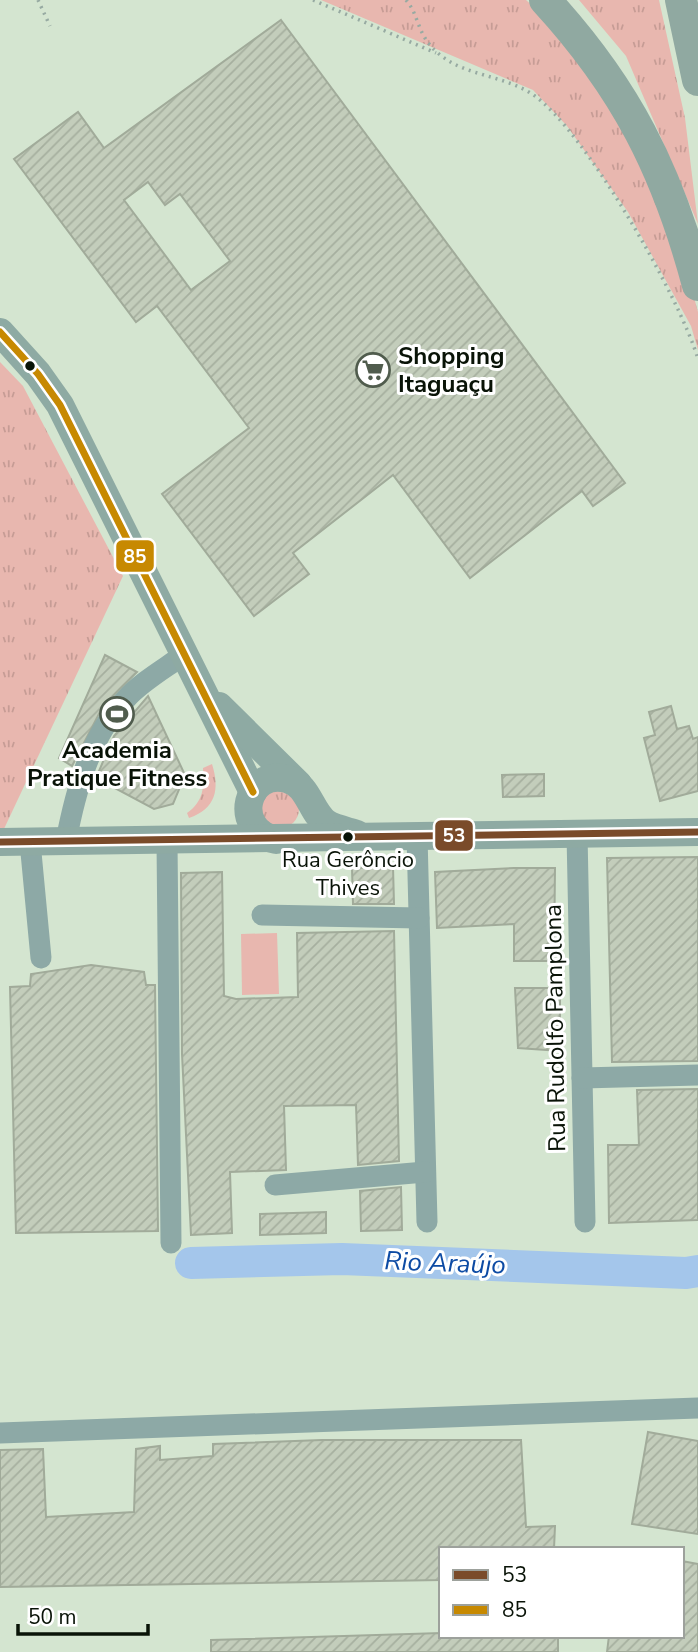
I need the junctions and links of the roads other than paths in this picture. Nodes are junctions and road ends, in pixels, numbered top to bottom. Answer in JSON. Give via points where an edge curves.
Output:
{"nodes":[{"id":1,"x":545,"y":0,"type":"edge"},
{"id":2,"x":681,"y":0,"type":"edge"},
{"id":3,"x":696,"y":72,"type":"edge"},
{"id":4,"x":698,"y":100,"type":"edge"},
{"id":5,"x":698,"y":285,"type":"edge"},
{"id":6,"x":1,"y":334,"type":"edge"},
{"id":7,"x":186,"y":653,"type":"junction"},
{"id":8,"x":206,"y":695,"type":"junction"},
{"id":9,"x":303,"y":791,"type":"junction"},
{"id":10,"x":250,"y":802,"type":"junction"},
{"id":11,"x":698,"y":832,"type":"edge"},
{"id":12,"x":577,"y":834,"type":"junction"},
{"id":13,"x":417,"y":836,"type":"junction"},
{"id":14,"x":366,"y":837,"type":"junction"},
{"id":15,"x":282,"y":840,"type":"junction"},
{"id":16,"x":0,"y":842,"type":"edge"},
{"id":17,"x":30,"y":842,"type":"junction"},
{"id":18,"x":66,"y":842,"type":"junction"},
{"id":19,"x":175,"y":842,"type":"junction"},
{"id":20,"x":262,"y":915,"type":"dead end"},
{"id":21,"x":419,"y":918,"type":"junction"},
{"id":22,"x":41,"y":958,"type":"dead end"},
{"id":23,"x":698,"y":1075,"type":"edge"},
{"id":24,"x":582,"y":1078,"type":"junction"},
{"id":25,"x":425,"y":1172,"type":"junction"},
{"id":26,"x":275,"y":1185,"type":"dead end"},
{"id":27,"x":426,"y":1222,"type":"dead end"},
{"id":28,"x":585,"y":1222,"type":"dead end"},
{"id":29,"x":171,"y":1243,"type":"dead end"},
{"id":30,"x":698,"y":1408,"type":"edge"},
{"id":31,"x":0,"y":1433,"type":"edge"}],
"edges":[{"from":1,"to":5,"type":"highway","via":[[585,44],[645,136],[672,201]]},
{"from":2,"to":3,"type":"highway"},
{"from":3,"to":4,"type":"highway"},
{"from":6,"to":7,"type":"main road","via":[[60,405]]},
{"from":7,"to":8,"type":"main road"},
{"from":7,"to":18,"type":"street","via":[[125,699],[92,750],[76,791]]},
{"from":8,"to":9,"type":"main road"},
{"from":8,"to":10,"type":"main road"},
{"from":9,"to":10,"type":"main road","via":[[280,778],[269,780]]},
{"from":9,"to":14,"type":"main road","via":[[326,823]]},
{"from":9,"to":15,"type":"main road","via":[[307,823],[297,835]]},
{"from":10,"to":15,"type":"main road","via":[[257,832]]},
{"from":10,"to":19,"type":"main road","via":[[240,824]]},
{"from":11,"to":12,"type":"main road"},
{"from":12,"to":13,"type":"main road"},
{"from":12,"to":24,"type":"street","name":"Rua Rudolfo Pamplona"},
{"from":13,"to":14,"type":"main road"},
{"from":13,"to":21,"type":"street"},
{"from":14,"to":15,"type":"main road"},
{"from":15,"to":19,"type":"main road"},
{"from":16,"to":17,"type":"main road"},
{"from":17,"to":18,"type":"main road"},
{"from":17,"to":22,"type":"street"},
{"from":18,"to":19,"type":"main road"},
{"from":19,"to":29,"type":"street"},
{"from":20,"to":21,"type":"street"},
{"from":21,"to":25,"type":"street"},
{"from":23,"to":24,"type":"street"},
{"from":24,"to":28,"type":"street","name":"Rua Rudolfo Pamplona"},
{"from":25,"to":26,"type":"street"},
{"from":25,"to":27,"type":"street"},
{"from":30,"to":31,"type":"street"}]}
